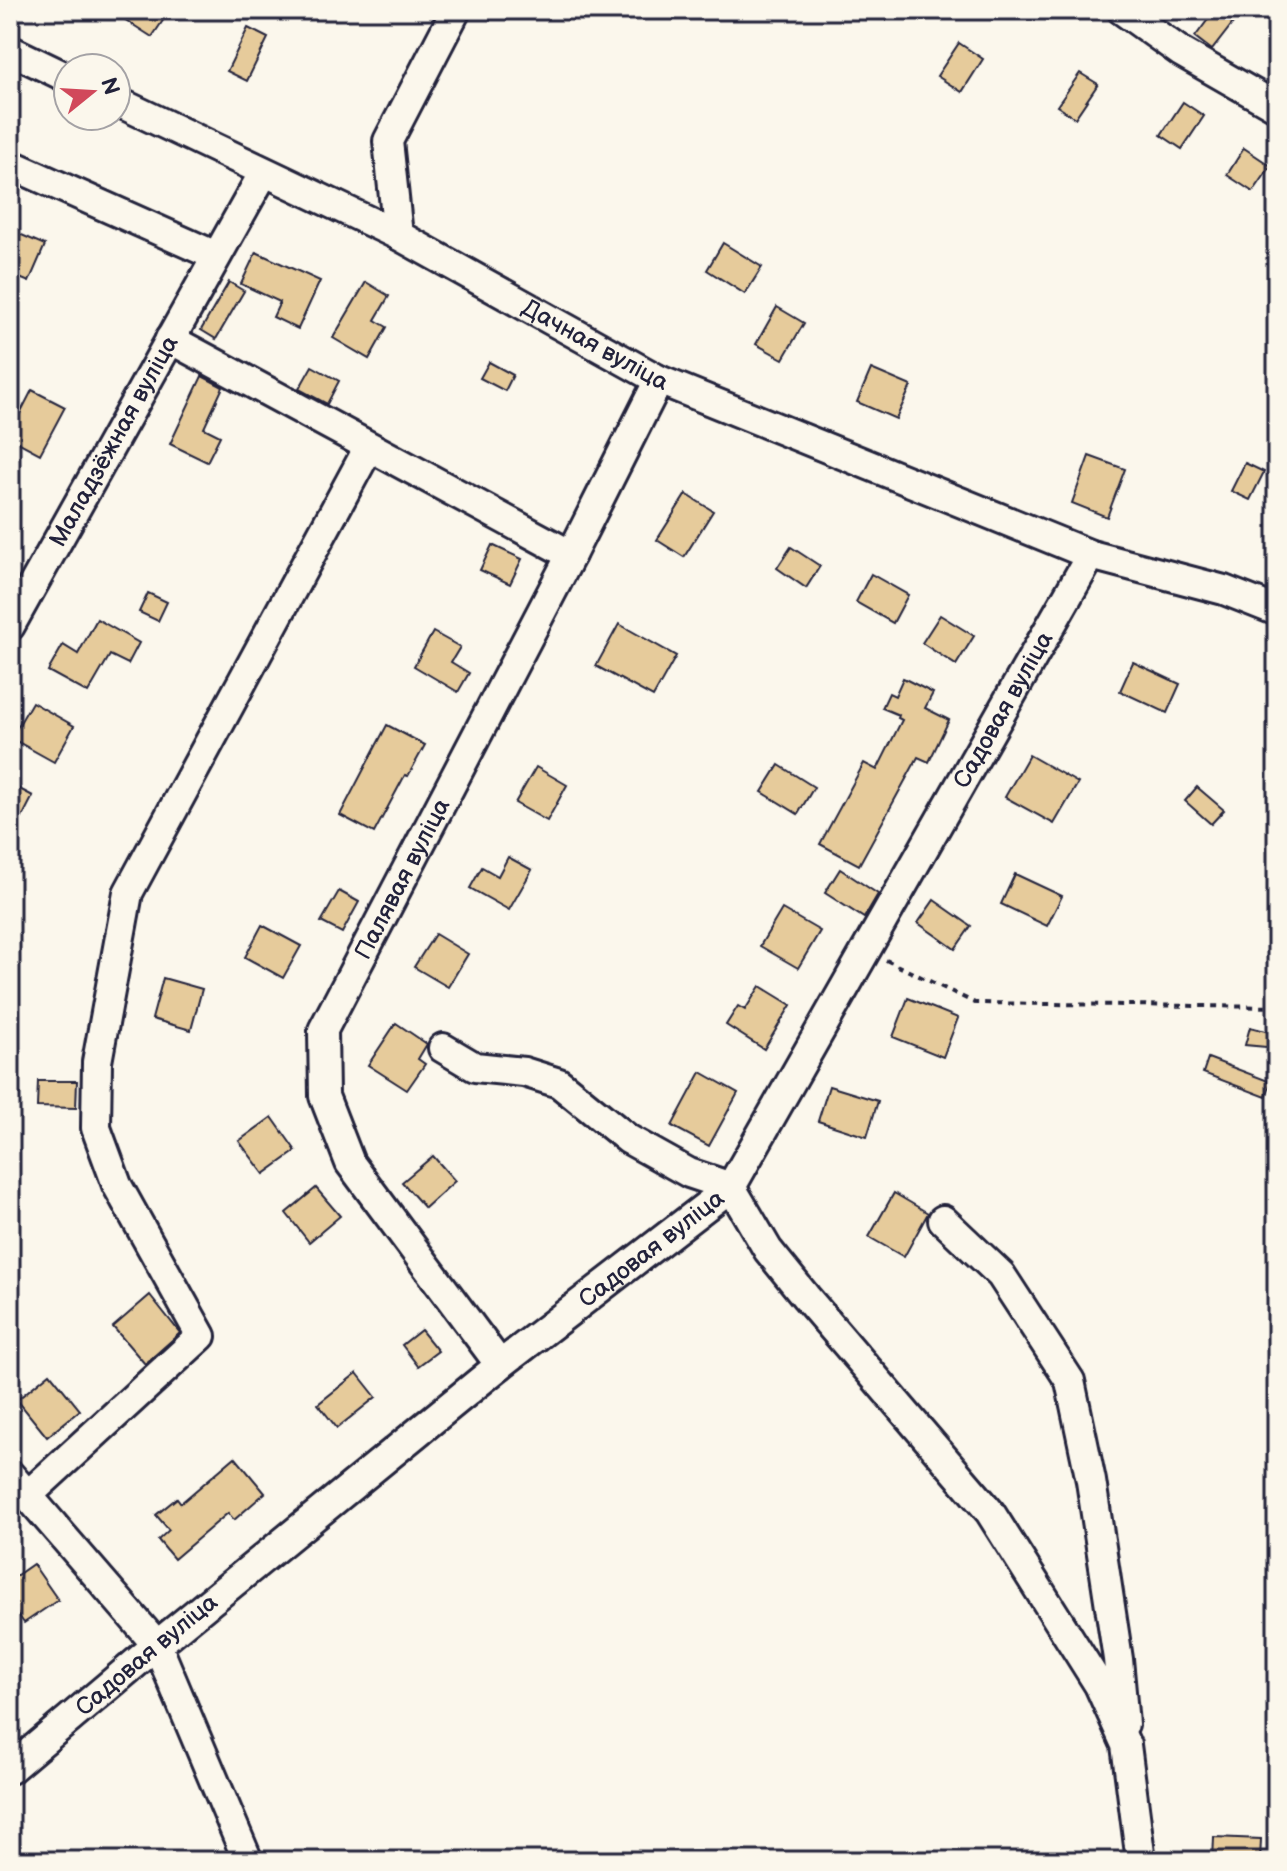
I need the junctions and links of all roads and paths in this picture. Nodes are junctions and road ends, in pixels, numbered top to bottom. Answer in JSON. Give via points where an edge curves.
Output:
{"nodes":[{"id":1,"x":456,"y":10,"type":"edge"},
{"id":2,"x":1122,"y":10,"type":"edge"},
{"id":3,"x":10,"y":50,"type":"edge"},
{"id":4,"x":52,"y":70,"type":"edge"},
{"id":5,"x":1277,"y":107,"type":"edge"},
{"id":6,"x":132,"y":109,"type":"edge"},
{"id":7,"x":10,"y":164,"type":"edge"},
{"id":8,"x":264,"y":172,"type":"junction"},
{"id":9,"x":398,"y":235,"type":"junction"},
{"id":10,"x":216,"y":256,"type":"junction"},
{"id":11,"x":170,"y":339,"type":"junction"},
{"id":12,"x":659,"y":380,"type":"junction"},
{"id":13,"x":369,"y":447,"type":"junction"},
{"id":14,"x":571,"y":555,"type":"junction"},
{"id":15,"x":1091,"y":555,"type":"junction"},
{"id":16,"x":1277,"y":611,"type":"edge"},
{"id":17,"x":10,"y":626,"type":"edge"},
{"id":18,"x":866,"y":950,"type":"junction"},
{"id":19,"x":1277,"y":1007,"type":"edge"},
{"id":20,"x":443,"y":1048,"type":"dead end"},
{"id":21,"x":731,"y":1187,"type":"junction"},
{"id":22,"x":943,"y":1220,"type":"dead end"},
{"id":23,"x":500,"y":1365,"type":"junction"},
{"id":24,"x":19,"y":1485,"type":"edge"},
{"id":25,"x":157,"y":1645,"type":"junction"},
{"id":26,"x":1126,"y":1745,"type":"junction"},
{"id":27,"x":10,"y":1769,"type":"edge"},
{"id":28,"x":248,"y":1861,"type":"edge"},
{"id":29,"x":1141,"y":1861,"type":"edge"}],
"edges":[{"from":1,"to":9,"type":"street","via":[[388,141]]},
{"from":2,"to":5,"type":"street","via":[[1181,52]]},
{"from":3,"to":4,"type":"street"},
{"from":6,"to":8,"type":"street","name":"Дачная вуліца"},
{"from":7,"to":10,"type":"street"},
{"from":8,"to":9,"type":"street","name":"Дачная вуліца"},
{"from":8,"to":10,"type":"street","name":"Маладзёжная вуліца"},
{"from":9,"to":12,"type":"street","name":"Дачная вуліца"},
{"from":10,"to":11,"type":"street","name":"Маладзёжная вуліца"},
{"from":11,"to":13,"type":"street"},
{"from":11,"to":17,"type":"street","name":"Маладзёжная вуліца"},
{"from":12,"to":14,"type":"street","name":"Палявая вуліца"},
{"from":12,"to":15,"type":"street","name":"Дачная вуліца"},
{"from":13,"to":14,"type":"street"},
{"from":13,"to":24,"type":"street","via":[[128,893],[97,1062],[96,1128],[117,1185],[201,1336]]},
{"from":14,"to":23,"type":"street","name":"Палявая вуліца","via":[[323,1030],[324,1096],[350,1163]]},
{"from":15,"to":16,"type":"street","name":"Дачная вуліца","via":[[1224,590]]},
{"from":15,"to":18,"type":"street","name":"Садовая вуліца"},
{"from":18,"to":19,"type":"path","via":[[975,1003]]},
{"from":18,"to":21,"type":"street","name":"Садовая вуліца"},
{"from":20,"to":21,"type":"street","via":[[475,1067],[524,1072],[559,1083],[628,1139],[689,1173]]},
{"from":21,"to":23,"type":"street","name":"Садовая вуліца"},
{"from":21,"to":26,"type":"street","via":[[768,1250],[990,1512],[1099,1685]]},
{"from":22,"to":26,"type":"street","via":[[1001,1275],[1070,1381],[1093,1496]]},
{"from":23,"to":25,"type":"street","name":"Садовая вуліца"},
{"from":24,"to":25,"type":"street"},
{"from":25,"to":27,"type":"street","name":"Садовая вуліца"},
{"from":25,"to":28,"type":"street"},
{"from":26,"to":29,"type":"street"}]}
